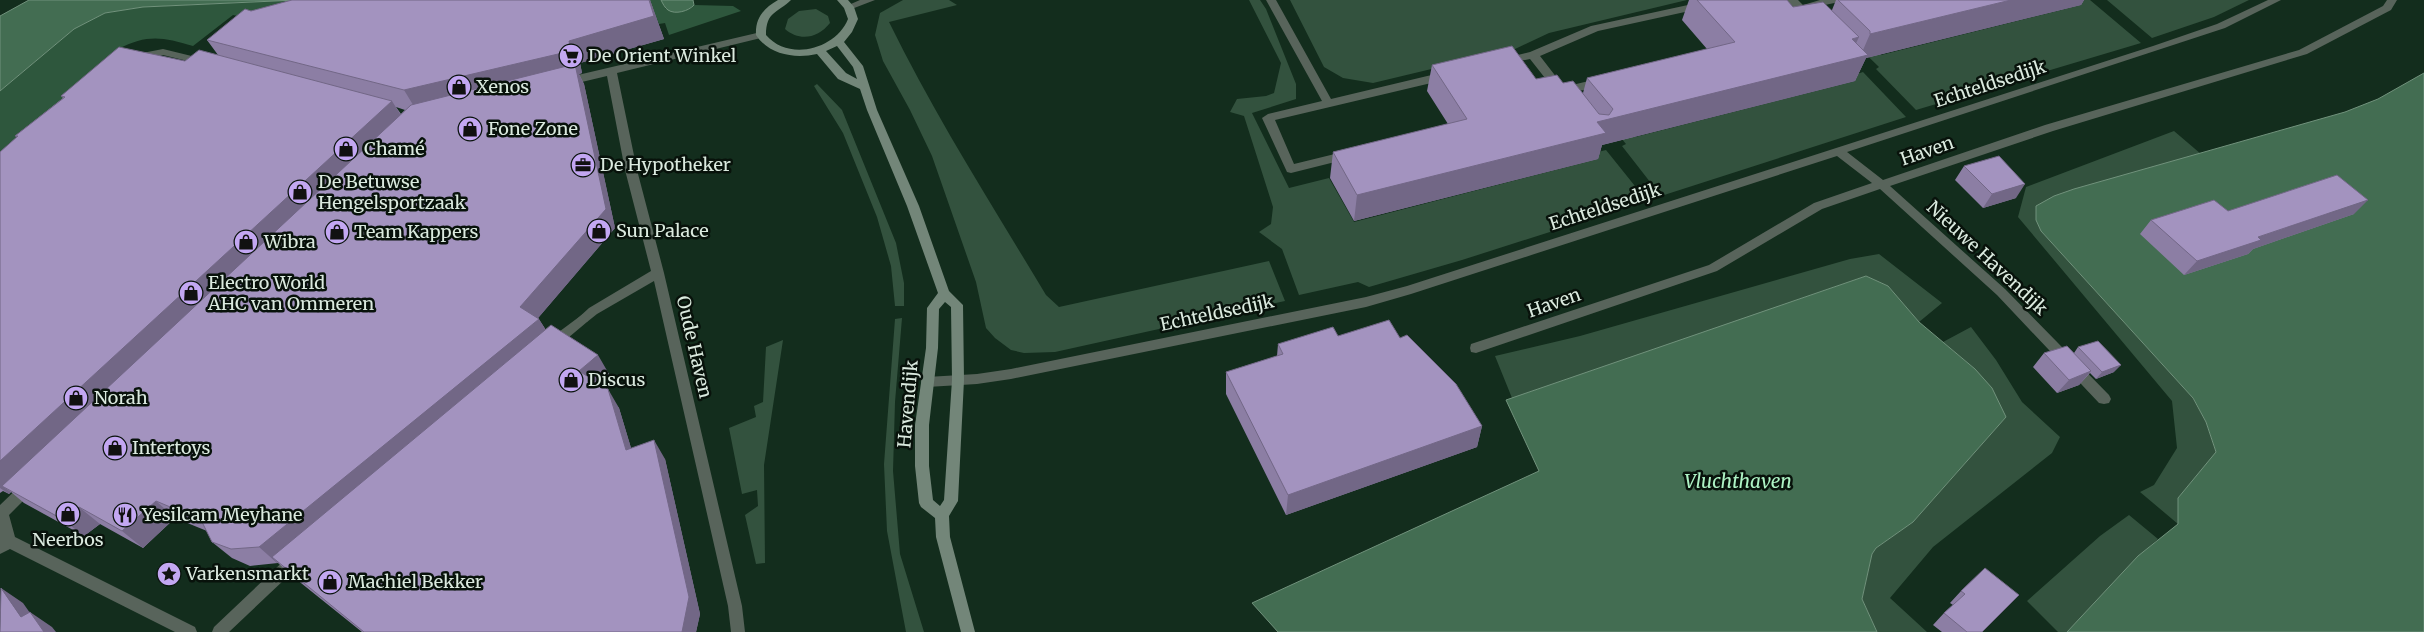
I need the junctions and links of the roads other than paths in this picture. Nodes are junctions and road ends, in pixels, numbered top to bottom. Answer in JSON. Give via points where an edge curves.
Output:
{"nodes":[{"id":1,"x":786,"y":0,"type":"edge"},
{"id":2,"x":870,"y":0,"type":"edge"},
{"id":3,"x":1271,"y":0,"type":"edge"},
{"id":4,"x":1726,"y":0,"type":"edge"},
{"id":5,"x":1792,"y":0,"type":"edge"},
{"id":6,"x":1835,"y":0,"type":"edge"},
{"id":7,"x":2276,"y":0,"type":"edge"},
{"id":8,"x":2392,"y":0,"type":"edge"},
{"id":9,"x":846,"y":3,"type":"edge"},
{"id":10,"x":1800,"y":8,"type":"junction"},
{"id":11,"x":1819,"y":28,"type":"edge"},
{"id":12,"x":761,"y":35,"type":"junction"},
{"id":13,"x":837,"y":40,"type":"junction"},
{"id":14,"x":819,"y":49,"type":"junction"},
{"id":15,"x":1533,"y":55,"type":"junction"},
{"id":16,"x":123,"y":62,"type":"edge"},
{"id":17,"x":210,"y":64,"type":"edge"},
{"id":18,"x":1496,"y":64,"type":"edge"},
{"id":19,"x":611,"y":71,"type":"junction"},
{"id":20,"x":1458,"y":72,"type":"edge"},
{"id":21,"x":1610,"y":79,"type":"edge"},
{"id":22,"x":558,"y":84,"type":"edge"},
{"id":23,"x":864,"y":87,"type":"junction"},
{"id":24,"x":1328,"y":103,"type":"junction"},
{"id":25,"x":1838,"y":150,"type":"junction"},
{"id":26,"x":1357,"y":153,"type":"edge"},
{"id":27,"x":1882,"y":184,"type":"junction"},
{"id":28,"x":658,"y":273,"type":"junction"},
{"id":29,"x":944,"y":294,"type":"junction"},
{"id":30,"x":1476,"y":348,"type":"dead end"},
{"id":31,"x":538,"y":356,"type":"edge"},
{"id":32,"x":958,"y":380,"type":"junction"},
{"id":33,"x":927,"y":382,"type":"junction"},
{"id":34,"x":2104,"y":400,"type":"dead end"},
{"id":35,"x":36,"y":479,"type":"edge"},
{"id":36,"x":0,"y":513,"type":"edge"},
{"id":37,"x":942,"y":515,"type":"junction"},
{"id":38,"x":5,"y":544,"type":"edge"},
{"id":39,"x":306,"y":551,"type":"edge"},
{"id":40,"x":190,"y":632,"type":"edge"},
{"id":41,"x":219,"y":632,"type":"edge"},
{"id":42,"x":738,"y":632,"type":"edge"},
{"id":43,"x":968,"y":632,"type":"edge"}],
"edges":[{"from":1,"to":12,"type":"main road","via":[[762,19]]},
{"from":2,"to":9,"type":"street"},
{"from":3,"to":24,"type":"street"},
{"from":4,"to":15,"type":"street","via":[[1595,28]]},
{"from":5,"to":10,"type":"street"},
{"from":6,"to":10,"type":"street"},
{"from":7,"to":25,"type":"street","name":"Echteldsedijk","via":[[2221,26],[2166,45],[1924,126]]},
{"from":8,"to":27,"type":"street","name":"Haven","via":[[2387,8],[2303,52],[2049,128]]},
{"from":9,"to":13,"type":"main road","via":[[853,19],[846,34]]},
{"from":10,"to":11,"type":"street"},
{"from":12,"to":14,"type":"main road","via":[[771,46],[788,52]]},
{"from":12,"to":19,"type":"street"},
{"from":13,"to":14,"type":"main road"},
{"from":13,"to":23,"type":"main road","via":[[858,66]]},
{"from":14,"to":23,"type":"main road","via":[[842,76]]},
{"from":15,"to":18,"type":"street"},
{"from":15,"to":21,"type":"street","via":[[1565,95]]},
{"from":16,"to":17,"type":"street","via":[[163,52]]},
{"from":19,"to":22,"type":"street"},
{"from":19,"to":28,"type":"street","name":"Oude Haven","via":[[631,170]]},
{"from":20,"to":24,"type":"street"},
{"from":23,"to":29,"type":"main road","via":[[913,206]]},
{"from":24,"to":26,"type":"street","via":[[1268,118],[1291,169]]},
{"from":25,"to":27,"type":"street","name":"Nieuwe Havendijk"},
{"from":25,"to":32,"type":"street","name":"Echteldsedijk","via":[[1366,302],[1011,374]]},
{"from":27,"to":30,"type":"street","name":"Haven","via":[[1818,206],[1713,268]]},
{"from":27,"to":34,"type":"street","name":"Nieuwe Havendijk","via":[[2001,292]]},
{"from":28,"to":31,"type":"street","via":[[593,311]]},
{"from":28,"to":42,"type":"street","name":"Oude Haven","via":[[736,606]]},
{"from":29,"to":32,"type":"main road","via":[[957,305]]},
{"from":29,"to":33,"type":"main road","name":"Havendijk","via":[[932,308],[932,348]]},
{"from":32,"to":33,"type":"street","name":"Echteldsedijk"},
{"from":32,"to":37,"type":"main road","via":[[951,501]]},
{"from":33,"to":37,"type":"main road","name":"Havendijk","via":[[922,425],[926,503]]},
{"from":35,"to":36,"type":"street"},
{"from":36,"to":38,"type":"street"},
{"from":37,"to":43,"type":"main road","via":[[943,537]]},
{"from":38,"to":40,"type":"street","via":[[58,564]]},
{"from":39,"to":41,"type":"street"}]}
